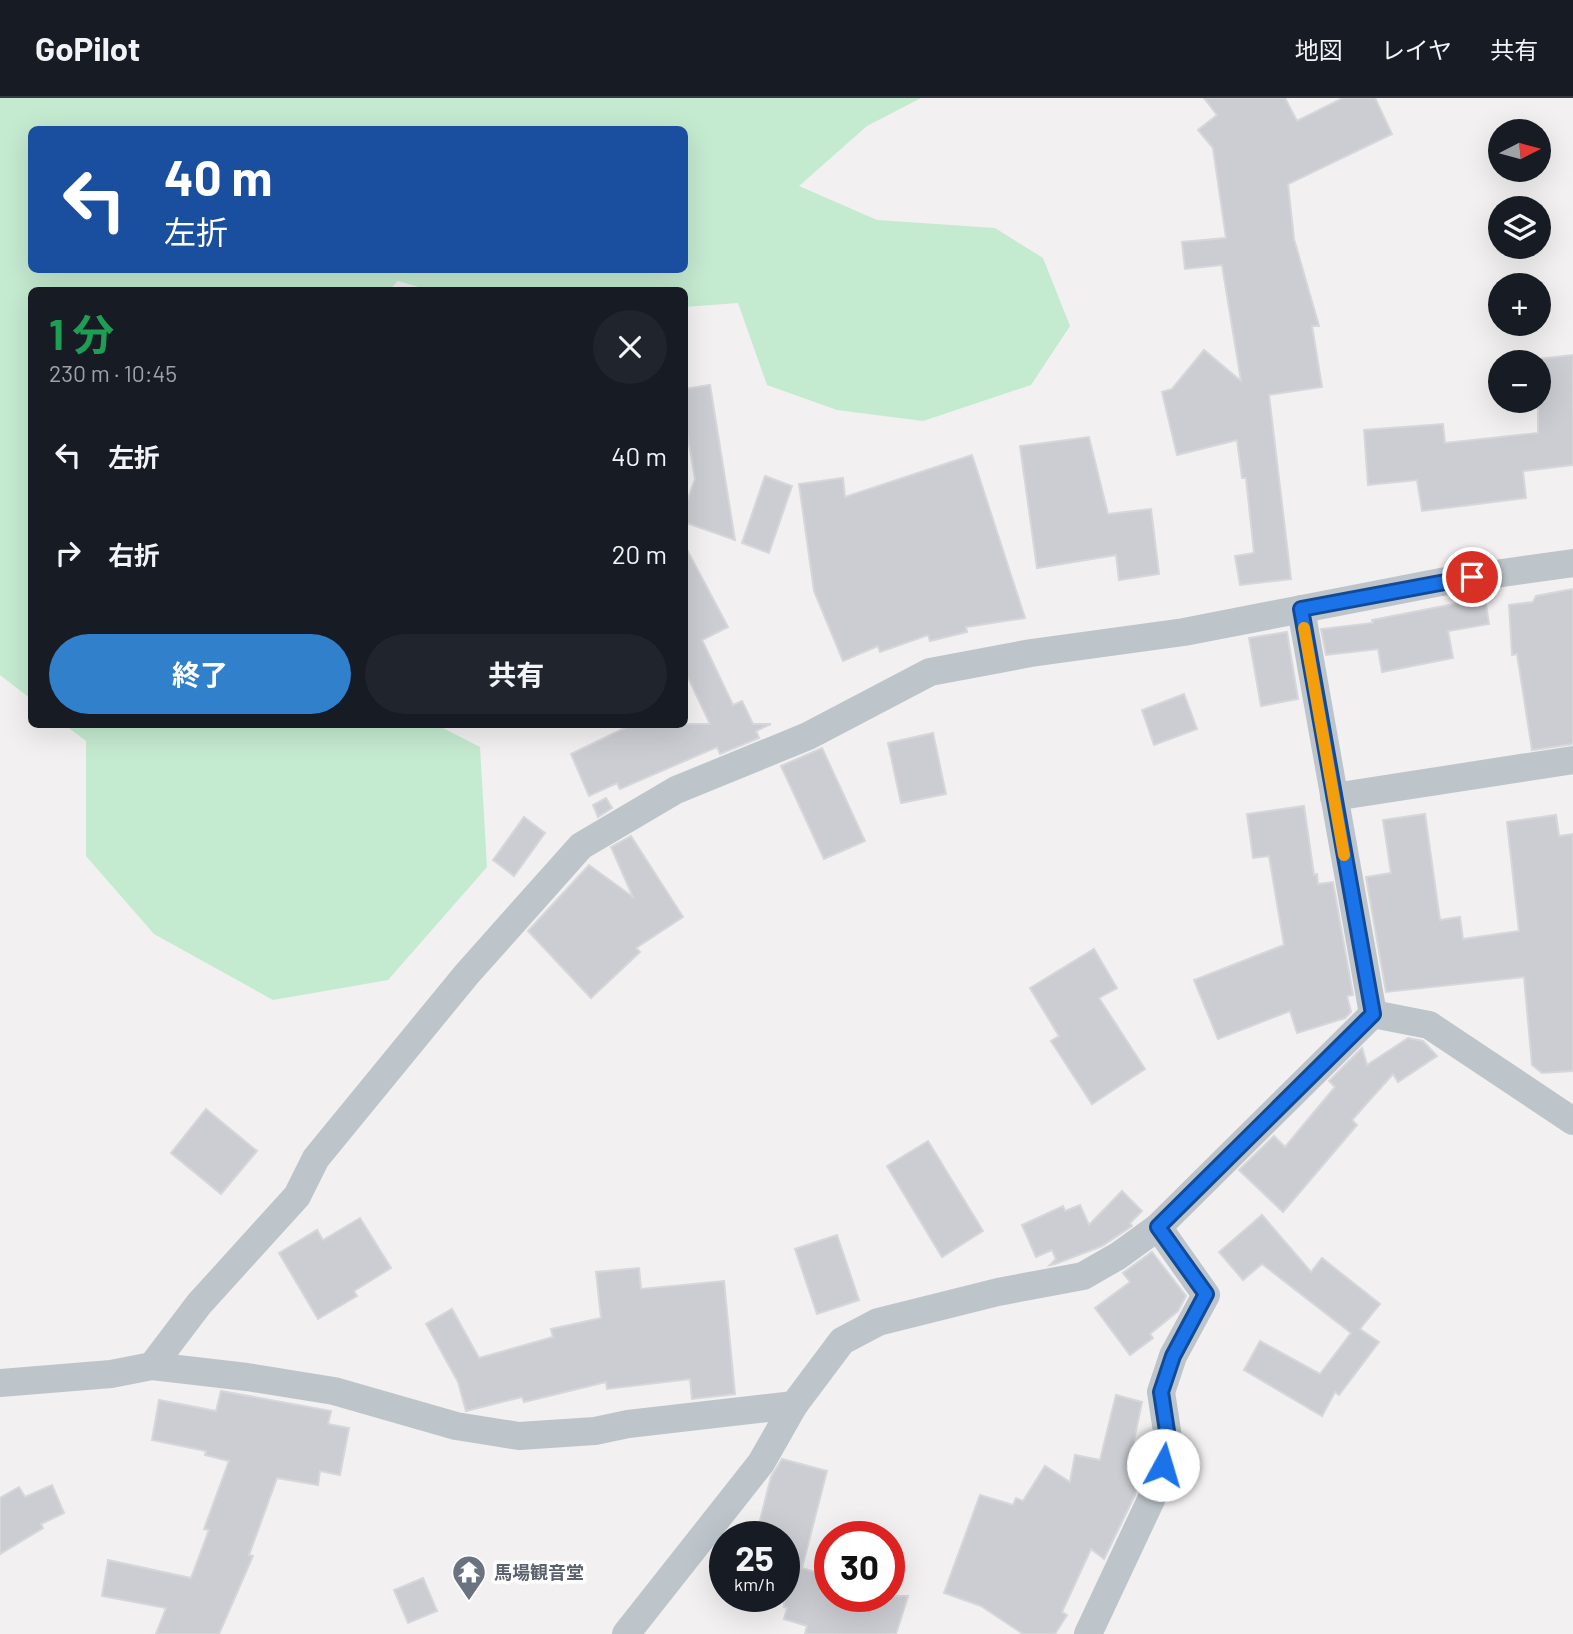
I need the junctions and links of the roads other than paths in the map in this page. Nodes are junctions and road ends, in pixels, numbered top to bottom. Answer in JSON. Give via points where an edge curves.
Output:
{"nodes":[{"id":1,"x":1573,"y":563,"type":"edge"},
{"id":2,"x":1301,"y":609,"type":"junction"},
{"id":3,"x":1573,"y":760,"type":"edge"},
{"id":4,"x":1334,"y":797,"type":"junction"},
{"id":5,"x":1373,"y":1014,"type":"junction"},
{"id":6,"x":1573,"y":1121,"type":"edge"},
{"id":7,"x":1158,"y":1227,"type":"junction"},
{"id":8,"x":152,"y":1366,"type":"junction"},
{"id":9,"x":0,"y":1383,"type":"edge"},
{"id":10,"x":794,"y":1405,"type":"junction"},
{"id":11,"x":626,"y":1634,"type":"edge"},
{"id":12,"x":1088,"y":1634,"type":"edge"}],
"edges":[{"from":1,"to":2,"type":"street"},
{"from":2,"to":4,"type":"street"},
{"from":2,"to":8,"type":"street","via":[[930,672],[808,736],[676,790],[581,846],[466,975],[316,1158],[297,1196],[199,1304]]},
{"from":3,"to":4,"type":"street"},
{"from":4,"to":5,"type":"street"},
{"from":5,"to":6,"type":"street","via":[[1429,1025]]},
{"from":5,"to":7,"type":"street"},
{"from":7,"to":10,"type":"street","via":[[1083,1276],[878,1322],[842,1341]]},
{"from":7,"to":12,"type":"street","via":[[1206,1294],[1173,1356],[1161,1392],[1169,1444],[1157,1487]]},
{"from":8,"to":9,"type":"street"},
{"from":8,"to":10,"type":"street","via":[[334,1391],[456,1426],[519,1436],[595,1431]]},
{"from":10,"to":11,"type":"street","via":[[761,1463]]}]}
